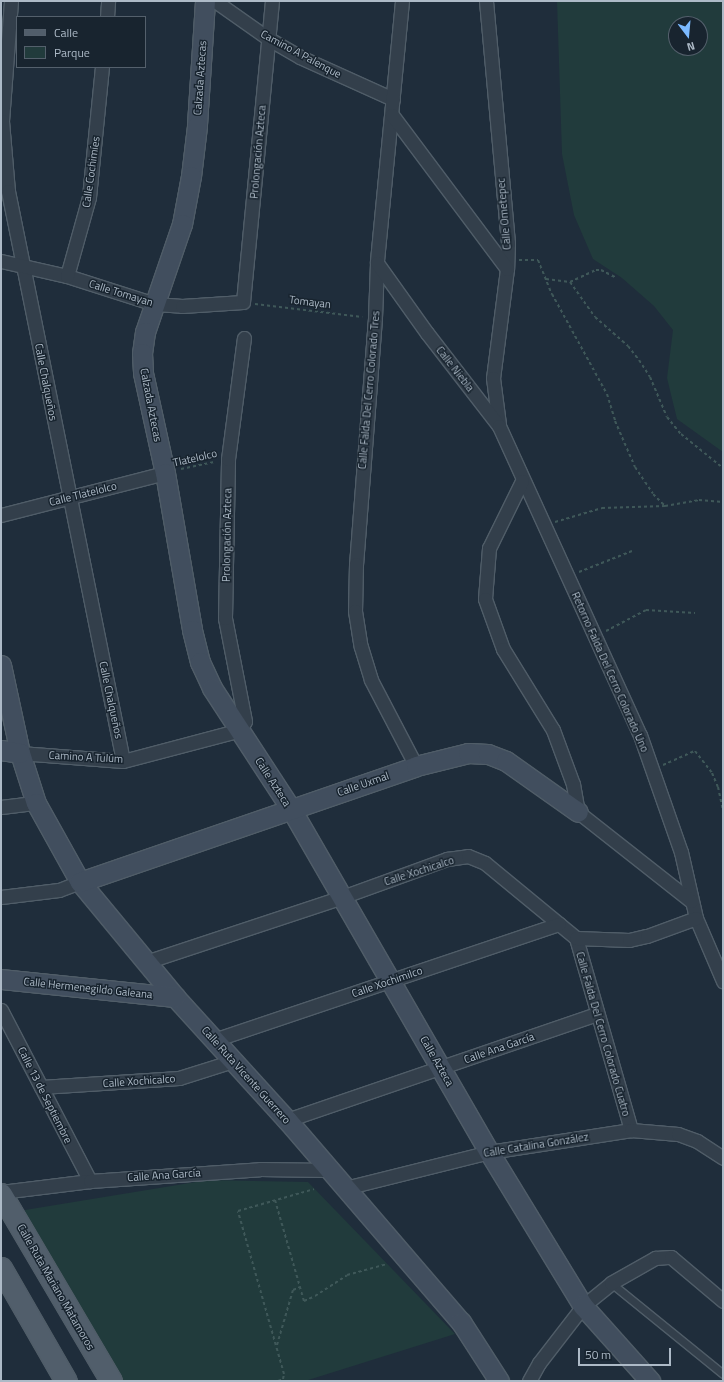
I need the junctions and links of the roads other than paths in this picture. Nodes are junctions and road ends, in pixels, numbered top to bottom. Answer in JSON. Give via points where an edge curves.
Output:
{"nodes":[{"id":1,"x":12,"y":1,"type":"edge"},
{"id":2,"x":108,"y":1,"type":"edge"},
{"id":3,"x":205,"y":1,"type":"edge"},
{"id":4,"x":215,"y":1,"type":"edge"},
{"id":5,"x":273,"y":1,"type":"edge"},
{"id":6,"x":402,"y":1,"type":"edge"},
{"id":7,"x":486,"y":1,"type":"edge"},
{"id":8,"x":107,"y":16,"type":"edge"},
{"id":9,"x":269,"y":39,"type":"junction"},
{"id":10,"x":102,"y":68,"type":"edge"},
{"id":11,"x":393,"y":99,"type":"junction"},
{"id":12,"x":392,"y":115,"type":"junction"},
{"id":13,"x":1,"y":261,"type":"edge"},
{"id":14,"x":377,"y":263,"type":"junction"},
{"id":15,"x":23,"y":266,"type":"junction"},
{"id":16,"x":507,"y":269,"type":"junction"},
{"id":17,"x":67,"y":276,"type":"junction"},
{"id":18,"x":243,"y":302,"type":"joint"},
{"id":19,"x":155,"y":304,"type":"junction"},
{"id":20,"x":244,"y":338,"type":"dead end"},
{"id":21,"x":499,"y":426,"type":"junction"},
{"id":22,"x":165,"y":473,"type":"junction"},
{"id":23,"x":522,"y":481,"type":"junction"},
{"id":24,"x":69,"y":498,"type":"junction"},
{"id":25,"x":1,"y":515,"type":"edge"},
{"id":26,"x":1,"y":665,"type":"edge"},
{"id":27,"x":240,"y":730,"type":"junction"},
{"id":28,"x":1,"y":750,"type":"edge"},
{"id":29,"x":20,"y":753,"type":"junction"},
{"id":30,"x":123,"y":761,"type":"junction"},
{"id":31,"x":416,"y":766,"type":"junction"},
{"id":32,"x":36,"y":803,"type":"junction"},
{"id":33,"x":1,"y":807,"type":"edge"},
{"id":34,"x":291,"y":809,"type":"junction"},
{"id":35,"x":578,"y":812,"type":"junction"},
{"id":36,"x":80,"y":882,"type":"junction"},
{"id":37,"x":1,"y":897,"type":"edge"},
{"id":38,"x":342,"y":897,"type":"junction"},
{"id":39,"x":691,"y":901,"type":"junction"},
{"id":40,"x":696,"y":918,"type":"junction"},
{"id":41,"x":559,"y":924,"type":"junction"},
{"id":42,"x":576,"y":938,"type":"junction"},
{"id":43,"x":146,"y":962,"type":"junction"},
{"id":44,"x":1,"y":979,"type":"edge"},
{"id":45,"x":391,"y":981,"type":"junction"},
{"id":46,"x":723,"y":982,"type":"edge"},
{"id":47,"x":175,"y":997,"type":"junction"},
{"id":48,"x":1,"y":1010,"type":"edge"},
{"id":49,"x":597,"y":1014,"type":"junction"},
{"id":50,"x":214,"y":1040,"type":"junction"},
{"id":51,"x":234,"y":1061,"type":"junction"},
{"id":52,"x":441,"y":1067,"type":"junction"},
{"id":53,"x":41,"y":1087,"type":"junction"},
{"id":54,"x":287,"y":1120,"type":"junction"},
{"id":55,"x":630,"y":1130,"type":"junction"},
{"id":56,"x":489,"y":1152,"type":"junction"},
{"id":57,"x":723,"y":1158,"type":"edge"},
{"id":58,"x":328,"y":1170,"type":"junction"},
{"id":59,"x":90,"y":1181,"type":"junction"},
{"id":60,"x":345,"y":1188,"type":"junction"},
{"id":61,"x":1,"y":1193,"type":"edge"},
{"id":62,"x":1,"y":1268,"type":"edge"},
{"id":63,"x":611,"y":1283,"type":"junction"},
{"id":64,"x":723,"y":1301,"type":"edge"},
{"id":65,"x":582,"y":1306,"type":"junction"},
{"id":66,"x":723,"y":1374,"type":"edge"},
{"id":67,"x":66,"y":1381,"type":"edge"},
{"id":68,"x":111,"y":1381,"type":"edge"},
{"id":69,"x":499,"y":1381,"type":"edge"},
{"id":70,"x":529,"y":1381,"type":"edge"},
{"id":71,"x":650,"y":1381,"type":"edge"}],
"edges":[{"from":1,"to":15,"type":"street","name":"Calle Chalqueños","via":[[2,121],[8,191]]},
{"from":2,"to":8,"type":"street"},
{"from":3,"to":19,"type":"street","name":"Calzada Aztecas","via":[[191,176],[182,224]]},
{"from":4,"to":9,"type":"street","name":"Camino A Palenque"},
{"from":5,"to":9,"type":"street","name":"Prolongación Azteca"},
{"from":6,"to":11,"type":"street","name":"Calle Falda Del Cerro Colorado Tres"},
{"from":7,"to":16,"type":"street","name":"Calle Ometepec","via":[[508,250]]},
{"from":9,"to":11,"type":"street","name":"Camino A Palenque","via":[[314,63]]},
{"from":9,"to":18,"type":"street","name":"Prolongación Azteca"},
{"from":10,"to":17,"type":"street","name":"Calle Cochimíes","via":[[89,197]]},
{"from":11,"to":12,"type":"street","name":"Calle Falda Del Cerro Colorado Tres"},
{"from":12,"to":14,"type":"street","name":"Calle Falda Del Cerro Colorado Tres"},
{"from":12,"to":16,"type":"street"},
{"from":13,"to":15,"type":"street","name":"Calle Tomayan"},
{"from":14,"to":21,"type":"street","name":"Calle Niebla"},
{"from":14,"to":31,"type":"street","name":"Calle Falda Del Cerro Colorado Tres","via":[[355,611],[361,647],[371,680]]},
{"from":15,"to":17,"type":"street","name":"Calle Tomayan"},
{"from":15,"to":24,"type":"street","name":"Calle Chalqueños"},
{"from":16,"to":21,"type":"street","name":"Calle Ometepec","via":[[493,378]]},
{"from":17,"to":19,"type":"street","name":"Calle Tomayan"},
{"from":18,"to":19,"type":"street","name":"Calle Tomayan","via":[[182,306]]},
{"from":19,"to":22,"type":"street","name":"Calzada Aztecas","via":[[142,353],[143,373]]},
{"from":20,"to":27,"type":"street","name":"Prolongación Azteca","via":[[228,459],[225,618],[245,714]]},
{"from":21,"to":23,"type":"street","name":"Calle Niebla"},
{"from":22,"to":24,"type":"street","name":"Calle Tlatelolco"},
{"from":22,"to":27,"type":"street","name":"Calzada Aztecas","via":[[192,630],[200,662],[212,688]]},
{"from":23,"to":35,"type":"street","via":[[489,548],[485,599],[503,650],[553,730],[573,784]]},
{"from":23,"to":39,"type":"street","name":"Retorno Falda Del Cerro Colorado Uno","via":[[640,735],[681,852]]},
{"from":24,"to":25,"type":"street","name":"Calle Tlatelolco"},
{"from":24,"to":30,"type":"street","name":"Calle Chalqueños"},
{"from":26,"to":29,"type":"street","name":"Calle Ruta Vicente Guerrero"},
{"from":27,"to":30,"type":"street","name":"Camino A Tulúm"},
{"from":27,"to":34,"type":"street","name":"Calle Azteca"},
{"from":28,"to":29,"type":"street","name":"Camino A Tulúm"},
{"from":29,"to":30,"type":"street","name":"Camino A Tulúm"},
{"from":29,"to":32,"type":"street","name":"Calle Ruta Vicente Guerrero"},
{"from":31,"to":34,"type":"street","name":"Calle Uxmal"},
{"from":31,"to":35,"type":"street","name":"Calle Uxmal","via":[[468,752],[488,754],[506,762]]},
{"from":32,"to":33,"type":"street"},
{"from":32,"to":36,"type":"street","name":"Calle Ruta Vicente Guerrero"},
{"from":34,"to":36,"type":"street","name":"Calle Uxmal"},
{"from":34,"to":38,"type":"street","name":"Calle Azteca"},
{"from":35,"to":39,"type":"street","name":"Calle Uxmal"},
{"from":36,"to":37,"type":"street","name":"Calle Uxmal","via":[[59,890]]},
{"from":36,"to":43,"type":"street","name":"Calle Ruta Vicente Guerrero"},
{"from":38,"to":41,"type":"street","name":"Calle Xochicalco","via":[[447,859],[468,856],[485,863]]},
{"from":38,"to":43,"type":"street","name":"Calle Xochicalco"},
{"from":38,"to":45,"type":"street","name":"Calle Azteca"},
{"from":39,"to":40,"type":"street","name":"Retorno Falda Del Cerro Colorado Uno"},
{"from":40,"to":42,"type":"street","via":[[648,936],[629,940]]},
{"from":40,"to":46,"type":"street","name":"Retorno Falda Del Cerro Colorado Uno"},
{"from":41,"to":42,"type":"street","name":"Calle Xochicalco"},
{"from":41,"to":45,"type":"street","name":"Calle Xochimilco"},
{"from":42,"to":49,"type":"street","name":"Calle Falda Del Cerro Colorado Cuatro"},
{"from":43,"to":47,"type":"street","name":"Calle Ruta Vicente Guerrero"},
{"from":44,"to":47,"type":"street","name":"Calle Hermenegildo Galeana"},
{"from":45,"to":50,"type":"street","name":"Calle Xochimilco"},
{"from":45,"to":52,"type":"street","name":"Calle Azteca"},
{"from":47,"to":50,"type":"street","name":"Calle Ruta Vicente Guerrero"},
{"from":48,"to":53,"type":"street","name":"Calle 13 de Septiembre"},
{"from":49,"to":52,"type":"street","name":"Calle Ana García"},
{"from":49,"to":55,"type":"street","name":"Calle Falda Del Cerro Colorado Cuatro"},
{"from":50,"to":51,"type":"street","name":"Calle Ruta Vicente Guerrero"},
{"from":51,"to":53,"type":"street","name":"Calle Xochicalco","via":[[179,1078]]},
{"from":51,"to":54,"type":"street","name":"Calle Ruta Vicente Guerrero"},
{"from":52,"to":54,"type":"street","name":"Calle Ana García"},
{"from":52,"to":56,"type":"street","name":"Calle Azteca"},
{"from":53,"to":59,"type":"street","name":"Calle 13 de Septiembre"},
{"from":54,"to":58,"type":"street","name":"Calle Ruta Vicente Guerrero"},
{"from":55,"to":56,"type":"street","name":"Calle Catalina González"},
{"from":55,"to":57,"type":"street","name":"Calle Catalina González","via":[[678,1134],[698,1141]]},
{"from":56,"to":60,"type":"street","name":"Calle Catalina González"},
{"from":56,"to":65,"type":"street","name":"Calle Azteca"},
{"from":58,"to":59,"type":"street","name":"Calle Ana García","via":[[260,1169]]},
{"from":58,"to":60,"type":"street","name":"Calle Ruta Vicente Guerrero"},
{"from":59,"to":61,"type":"street","name":"Calle Ana García"},
{"from":60,"to":69,"type":"street","name":"Calle Ruta Vicente Guerrero","via":[[461,1322]]},
{"from":61,"to":68,"type":"main road","name":"Calle Ruta Mariano Matamoros"},
{"from":62,"to":67,"type":"main road"},
{"from":63,"to":64,"type":"street","via":[[655,1258],[671,1257]]},
{"from":63,"to":65,"type":"street"},
{"from":63,"to":66,"type":"lane"},
{"from":65,"to":70,"type":"street","via":[[539,1363]]},
{"from":65,"to":71,"type":"street","name":"Calle Azteca"}]}
